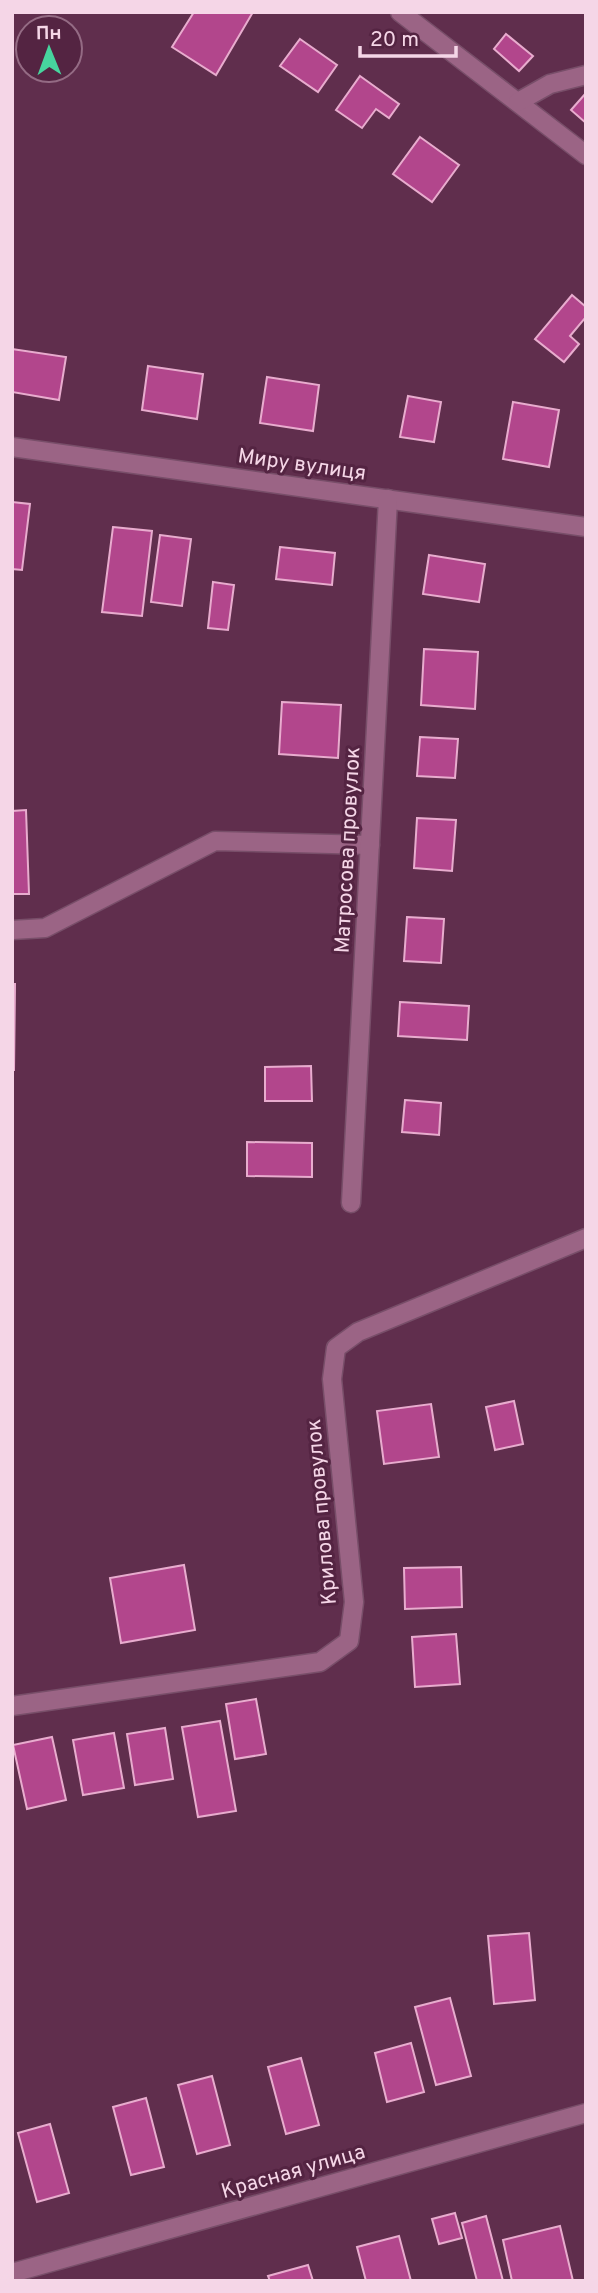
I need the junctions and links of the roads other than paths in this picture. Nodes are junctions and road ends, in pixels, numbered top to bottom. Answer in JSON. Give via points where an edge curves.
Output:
{"nodes":[{"id":1,"x":400,"y":12,"type":"edge"},
{"id":2,"x":586,"y":75,"type":"edge"},
{"id":3,"x":518,"y":102,"type":"junction"},
{"id":4,"x":586,"y":155,"type":"edge"},
{"id":5,"x":12,"y":447,"type":"edge"},
{"id":6,"x":388,"y":499,"type":"junction"},
{"id":7,"x":586,"y":527,"type":"edge"},
{"id":8,"x":370,"y":845,"type":"junction"},
{"id":9,"x":12,"y":930,"type":"edge"},
{"id":10,"x":351,"y":1203,"type":"dead end"},
{"id":11,"x":586,"y":1238,"type":"edge"},
{"id":12,"x":12,"y":1706,"type":"edge"},
{"id":13,"x":586,"y":2113,"type":"edge"},
{"id":14,"x":12,"y":2273,"type":"edge"}],
"edges":[{"from":1,"to":3,"type":"street"},
{"from":2,"to":3,"type":"street","via":[[550,84]]},
{"from":3,"to":4,"type":"street"},
{"from":5,"to":6,"type":"street","name":"Миру вулиця"},
{"from":6,"to":7,"type":"street","name":"Миру вулиця"},
{"from":6,"to":8,"type":"street","name":"Матросова провулок"},
{"from":8,"to":9,"type":"street","via":[[215,841],[45,928]]},
{"from":8,"to":10,"type":"street","name":"Матросова провулок"},
{"from":11,"to":12,"type":"street","name":"Крилова провулок","via":[[358,1332],[336,1348],[332,1380],[354,1602],[349,1641],[320,1662]]},
{"from":13,"to":14,"type":"street","name":"Красная улица"}]}
